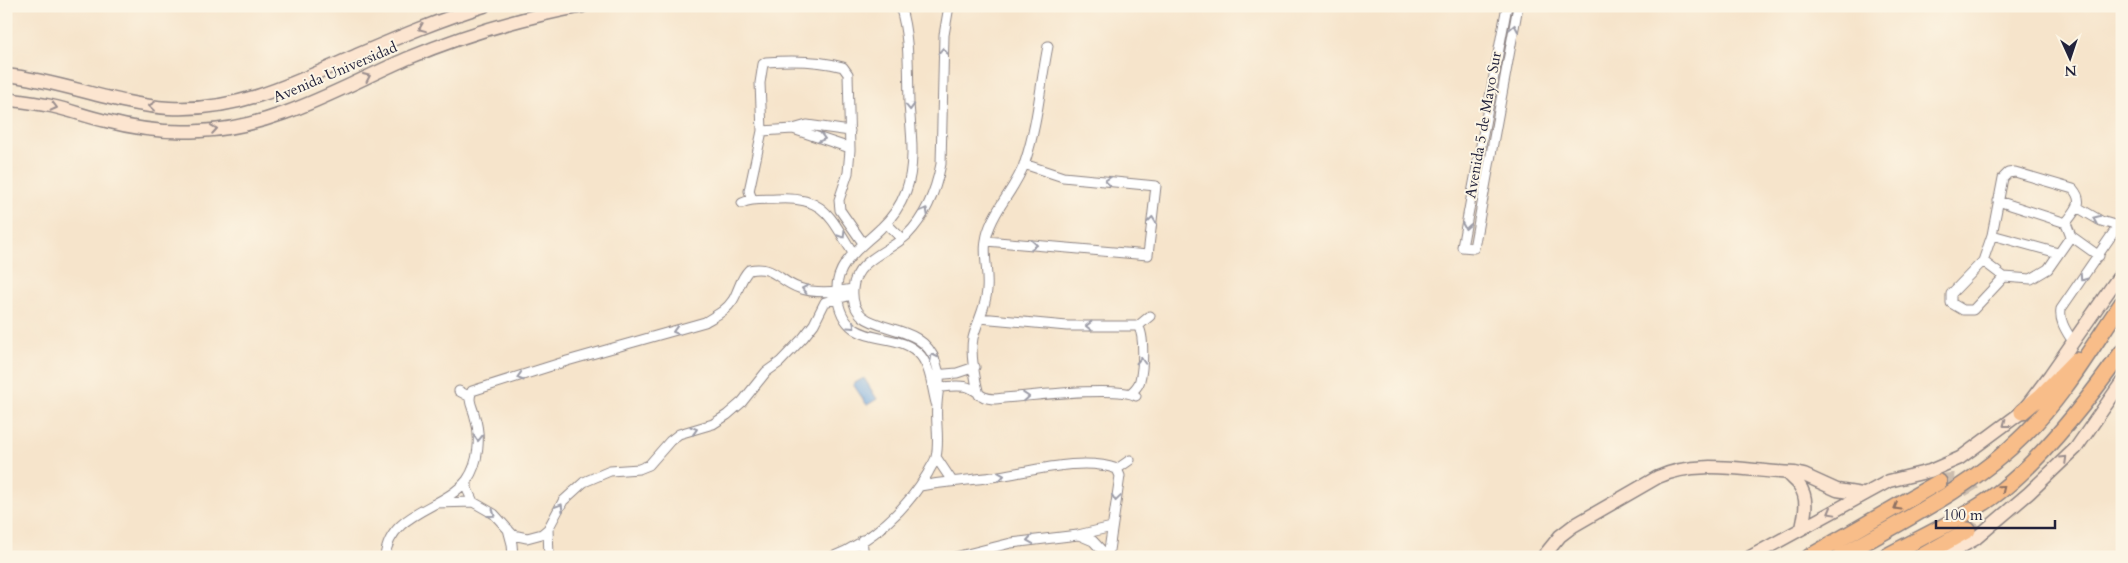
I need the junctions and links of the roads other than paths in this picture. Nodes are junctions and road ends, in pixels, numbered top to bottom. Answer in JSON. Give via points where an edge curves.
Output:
{"nodes":[{"id":1,"x":484,"y":6,"type":"edge"},
{"id":2,"x":583,"y":6,"type":"edge"},
{"id":3,"x":900,"y":6,"type":"edge"},
{"id":4,"x":949,"y":6,"type":"edge"},
{"id":5,"x":1507,"y":6,"type":"edge"},
{"id":6,"x":1518,"y":6,"type":"edge"},
{"id":7,"x":1048,"y":46,"type":"dead end"},
{"id":8,"x":6,"y":75,"type":"edge"},
{"id":9,"x":6,"y":98,"type":"edge"},
{"id":10,"x":793,"y":130,"type":"junction"},
{"id":11,"x":762,"y":131,"type":"junction"},
{"id":12,"x":850,"y":131,"type":"junction"},
{"id":13,"x":850,"y":148,"type":"junction"},
{"id":14,"x":1024,"y":164,"type":"junction"},
{"id":15,"x":752,"y":199,"type":"junction"},
{"id":16,"x":1998,"y":201,"type":"junction"},
{"id":17,"x":742,"y":203,"type":"dead end"},
{"id":18,"x":2077,"y":207,"type":"junction"},
{"id":19,"x":840,"y":210,"type":"junction"},
{"id":20,"x":831,"y":218,"type":"junction"},
{"id":21,"x":886,"y":223,"type":"junction"},
{"id":22,"x":2066,"y":223,"type":"junction"},
{"id":23,"x":2120,"y":225,"type":"edge"},
{"id":24,"x":1992,"y":235,"type":"junction"},
{"id":25,"x":2071,"y":236,"type":"junction"},
{"id":26,"x":902,"y":239,"type":"junction"},
{"id":27,"x":986,"y":241,"type":"junction"},
{"id":28,"x":863,"y":244,"type":"junction"},
{"id":29,"x":853,"y":253,"type":"junction"},
{"id":30,"x":2058,"y":253,"type":"junction"},
{"id":31,"x":2099,"y":256,"type":"junction"},
{"id":32,"x":1982,"y":261,"type":"junction"},
{"id":33,"x":2122,"y":272,"type":"edge"},
{"id":34,"x":2004,"y":277,"type":"junction"},
{"id":35,"x":853,"y":292,"type":"junction"},
{"id":36,"x":837,"y":295,"type":"junction"},
{"id":37,"x":2122,"y":304,"type":"edge"},
{"id":38,"x":1150,"y":316,"type":"dead end"},
{"id":39,"x":980,"y":318,"type":"junction"},
{"id":40,"x":2110,"y":321,"type":"junction"},
{"id":41,"x":1138,"y":326,"type":"junction"},
{"id":42,"x":2073,"y":342,"type":"junction"},
{"id":43,"x":2122,"y":352,"type":"edge"},
{"id":44,"x":975,"y":367,"type":"junction"},
{"id":45,"x":934,"y":374,"type":"junction"},
{"id":46,"x":2122,"y":382,"type":"edge"},
{"id":47,"x":936,"y":388,"type":"junction"},
{"id":48,"x":459,"y":390,"type":"dead end"},
{"id":49,"x":979,"y":395,"type":"junction"},
{"id":50,"x":470,"y":397,"type":"junction"},
{"id":51,"x":2022,"y":412,"type":"junction"},
{"id":52,"x":936,"y":457,"type":"junction"},
{"id":53,"x":1130,"y":460,"type":"dead end"},
{"id":54,"x":1117,"y":468,"type":"junction"},
{"id":55,"x":1788,"y":473,"type":"junction"},
{"id":56,"x":467,"y":480,"type":"junction"},
{"id":57,"x":952,"y":481,"type":"junction"},
{"id":58,"x":1939,"y":482,"type":"tunnel mouth"},
{"id":59,"x":920,"y":486,"type":"junction"},
{"id":60,"x":1862,"y":494,"type":"junction"},
{"id":61,"x":473,"y":502,"type":"junction"},
{"id":62,"x":434,"y":503,"type":"junction"},
{"id":63,"x":1112,"y":527,"type":"junction"},
{"id":64,"x":1802,"y":528,"type":"junction"},
{"id":65,"x":508,"y":529,"type":"junction"},
{"id":66,"x":548,"y":529,"type":"junction"},
{"id":67,"x":1968,"y":530,"type":"tunnel mouth"},
{"id":68,"x":1078,"y":535,"type":"junction"},
{"id":69,"x":862,"y":540,"type":"junction"},
{"id":70,"x":385,"y":557,"type":"edge"},
{"id":71,"x":513,"y":557,"type":"edge"},
{"id":72,"x":549,"y":557,"type":"edge"},
{"id":73,"x":832,"y":557,"type":"edge"},
{"id":74,"x":864,"y":557,"type":"edge"},
{"id":75,"x":955,"y":557,"type":"edge"},
{"id":76,"x":1108,"y":557,"type":"edge"},
{"id":77,"x":1543,"y":557,"type":"edge"},
{"id":78,"x":1750,"y":557,"type":"edge"},
{"id":79,"x":1809,"y":557,"type":"edge"},
{"id":80,"x":1839,"y":557,"type":"edge"},
{"id":81,"x":1885,"y":557,"type":"edge"},
{"id":82,"x":1920,"y":557,"type":"edge"},
{"id":83,"x":1943,"y":557,"type":"edge"}],
"edges":[{"from":1,"to":8,"type":"main road","name":"Avenida Universidad","one_way":true,"via":[[397,38],[280,90],[206,106],[170,108],[144,105],[113,100],[58,83]]},
{"from":9,"to":2,"type":"main road","name":"Avenida Universidad","one_way":true,"via":[[167,132],[202,131],[246,124],[289,112],[458,38]]},
{"from":3,"to":21,"type":"street","one_way":true,"via":[[907,45],[910,168],[907,190]]},
{"from":26,"to":4,"type":"street","one_way":true,"via":[[918,223],[938,180],[944,35]]},
{"from":5,"to":6,"type":"street","name":"Avenida 5 de Mayo Sur","one_way":true,"via":[[1462,247],[1474,248]]},
{"from":7,"to":14,"type":"street","via":[[1036,123]]},
{"from":10,"to":11,"type":"street"},
{"from":10,"to":12,"type":"street","via":[[807,126]]},
{"from":10,"to":13,"type":"street","one_way":true},
{"from":11,"to":12,"type":"street","via":[[760,83],[763,64],[786,61],[843,67],[848,74]]},
{"from":11,"to":15,"type":"street","via":[[748,190]]},
{"from":12,"to":13,"type":"street"},
{"from":13,"to":19,"type":"street","via":[[848,173],[839,200]]},
{"from":14,"to":27,"type":"street","via":[[1015,186],[994,218]]},
{"from":27,"to":14,"type":"street","one_way":true,"via":[[1150,256],[1160,184],[1063,177]]},
{"from":15,"to":17,"type":"street"},
{"from":15,"to":20,"type":"street","via":[[800,199],[815,203]]},
{"from":16,"to":18,"type":"street","via":[[2003,178],[2014,172],[2073,189],[2078,195]]},
{"from":16,"to":22,"type":"street"},
{"from":16,"to":24,"type":"street"},
{"from":18,"to":22,"type":"street"},
{"from":23,"to":18,"type":"street","one_way":true,"via":[[2101,221]]},
{"from":19,"to":20,"type":"street"},
{"from":19,"to":28,"type":"street"},
{"from":20,"to":29,"type":"street","one_way":true},
{"from":21,"to":26,"type":"street"},
{"from":21,"to":28,"type":"street"},
{"from":22,"to":25,"type":"street"},
{"from":23,"to":31,"type":"street"},
{"from":24,"to":30,"type":"street"},
{"from":24,"to":32,"type":"street"},
{"from":25,"to":30,"type":"street"},
{"from":25,"to":31,"type":"street"},
{"from":26,"to":35,"type":"street","via":[[860,270]]},
{"from":27,"to":39,"type":"street","via":[[987,292]]},
{"from":28,"to":29,"type":"street"},
{"from":29,"to":36,"type":"street","via":[[840,273]]},
{"from":30,"to":34,"type":"street","via":[[2048,269],[2031,279]]},
{"from":31,"to":42,"type":"street","one_way":true,"via":[[2061,309],[2063,324]]},
{"from":32,"to":34,"type":"street"},
{"from":32,"to":34,"type":"street","via":[[1951,294],[1951,303],[1963,310],[1974,310]]},
{"from":33,"to":42,"type":"main road"},
{"from":35,"to":36,"type":"street"},
{"from":45,"to":35,"type":"street","one_way":true,"via":[[936,362],[924,343],[902,330],[869,322],[858,309]]},
{"from":36,"to":45,"type":"street","one_way":true,"via":[[844,318],[854,329],[912,349],[921,355]]},
{"from":36,"to":50,"type":"street","one_way":true,"via":[[798,288],[767,269],[750,270],[742,276],[732,301],[722,313],[705,322],[472,391]]},
{"from":66,"to":36,"type":"street","one_way":true,"via":[[563,501],[584,482],[610,472],[649,465],[679,434],[713,424],[727,415],[766,372],[804,338],[825,302]]},
{"from":37,"to":40,"type":"highway"},
{"from":38,"to":41,"type":"street"},
{"from":41,"to":39,"type":"street","one_way":true,"via":[[1067,326]]},
{"from":39,"to":44,"type":"street","via":[[972,345]]},
{"from":40,"to":51,"type":"highway","via":[[2041,396]]},
{"from":40,"to":80,"type":"highway","via":[[2047,411],[1999,458],[1946,496]]},
{"from":49,"to":41,"type":"street","one_way":true,"via":[[994,399],[1090,392],[1134,394],[1140,381],[1142,335]]},
{"from":42,"to":51,"type":"main road"},
{"from":81,"to":43,"type":"highway","one_way":true,"via":[[1980,506],[2006,486],[2065,426]]},
{"from":44,"to":45,"type":"street","via":[[957,373]]},
{"from":44,"to":49,"type":"street"},
{"from":45,"to":47,"type":"street"},
{"from":83,"to":46,"type":"main road","one_way":true,"via":[[1975,539],[2076,448]]},
{"from":47,"to":49,"type":"street","via":[[966,387]]},
{"from":47,"to":52,"type":"street"},
{"from":48,"to":50,"type":"street"},
{"from":50,"to":56,"type":"street","one_way":true,"via":[[478,444],[476,461]]},
{"from":51,"to":60,"type":"main road","one_way":true,"via":[[1960,458],[1930,471],[1889,481]]},
{"from":52,"to":57,"type":"street"},
{"from":52,"to":59,"type":"street"},
{"from":53,"to":54,"type":"street"},
{"from":57,"to":54,"type":"street","one_way":true,"via":[[1054,467],[1100,465]]},
{"from":54,"to":63,"type":"street","one_way":true,"via":[[1120,476]]},
{"from":55,"to":60,"type":"main road","via":[[1804,474],[1837,490]]},
{"from":55,"to":64,"type":"main road","via":[[1804,495]]},
{"from":55,"to":77,"type":"main road","via":[[1707,467],[1669,472],[1573,526]]},
{"from":56,"to":61,"type":"street"},
{"from":56,"to":62,"type":"street"},
{"from":57,"to":59,"type":"street"},
{"from":58,"to":79,"type":"highway","one_way":true},
{"from":59,"to":69,"type":"street","via":[[888,521]]},
{"from":60,"to":64,"type":"main road","one_way":true},
{"from":61,"to":62,"type":"street"},
{"from":61,"to":65,"type":"street","one_way":true,"via":[[494,514]]},
{"from":62,"to":70,"type":"street","via":[[400,526],[390,539]]},
{"from":63,"to":68,"type":"street"},
{"from":63,"to":76,"type":"street"},
{"from":64,"to":78,"type":"main road"},
{"from":65,"to":66,"type":"street","via":[[513,535],[527,538]]},
{"from":65,"to":71,"type":"street"},
{"from":66,"to":72,"type":"street"},
{"from":67,"to":82,"type":"highway"},
{"from":68,"to":75,"type":"street","one_way":true,"via":[[1012,543]]},
{"from":68,"to":76,"type":"street","via":[[1093,541]]},
{"from":69,"to":73,"type":"street"},
{"from":69,"to":74,"type":"street"}]}
